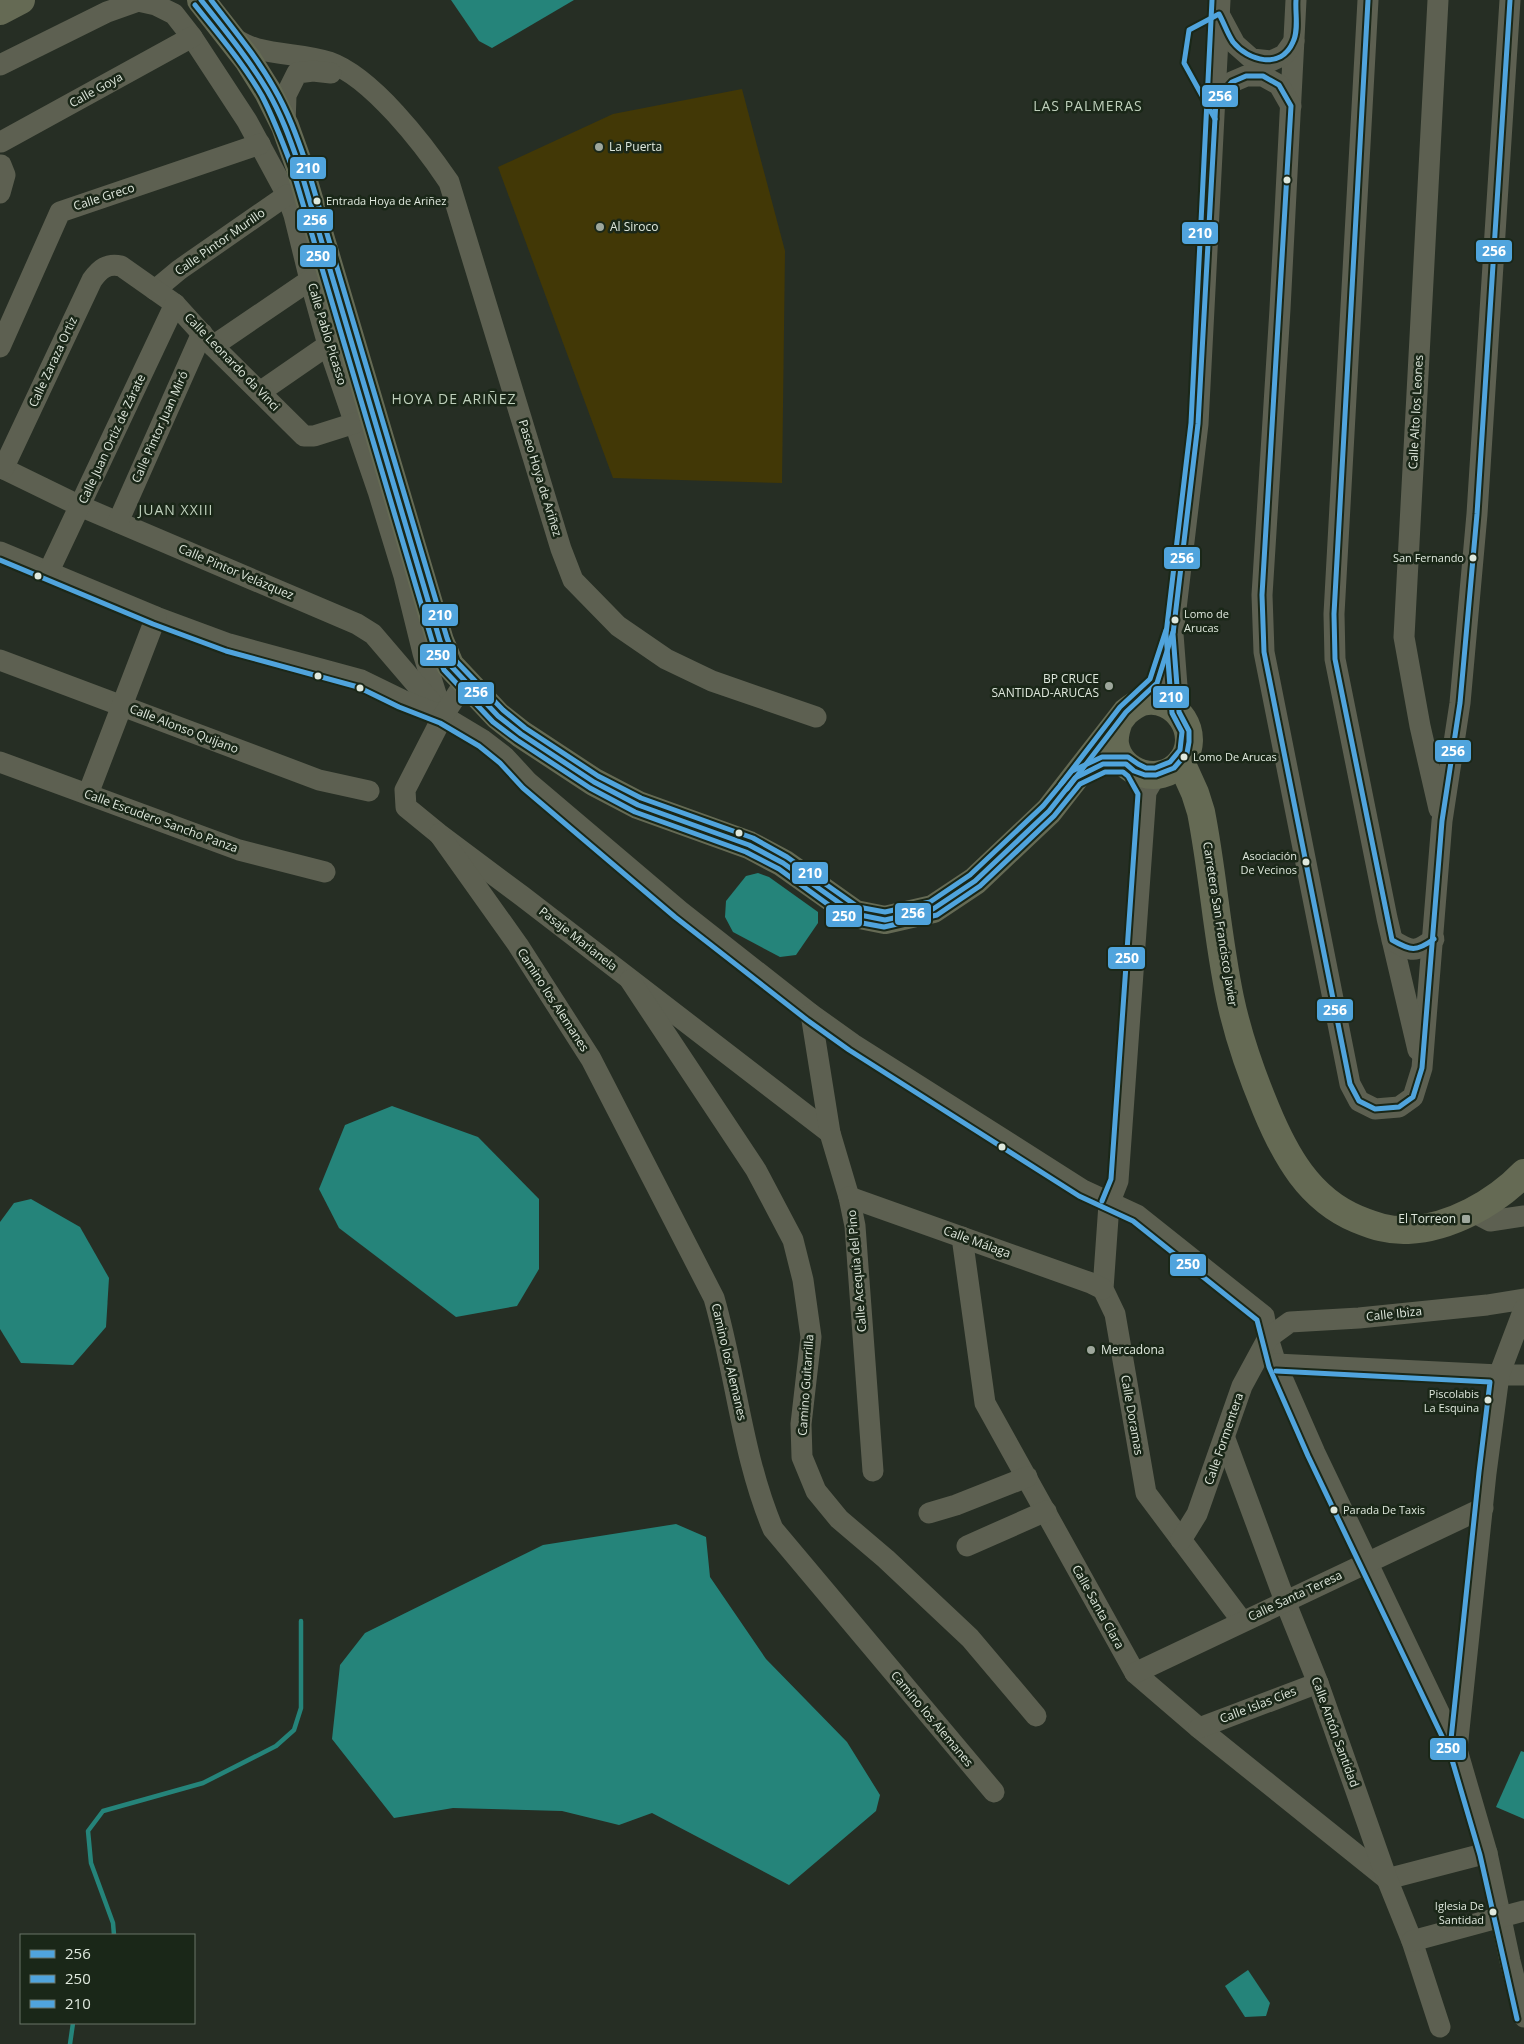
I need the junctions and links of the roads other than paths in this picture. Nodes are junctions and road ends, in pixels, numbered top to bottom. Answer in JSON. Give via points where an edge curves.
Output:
{"nodes":[{"id":1,"x":21,"y":0,"type":"edge"},
{"id":2,"x":201,"y":0,"type":"edge"},
{"id":3,"x":1296,"y":0,"type":"edge"},
{"id":4,"x":1368,"y":0,"type":"edge"},
{"id":5,"x":1438,"y":0,"type":"edge"},
{"id":6,"x":1510,"y":0,"type":"edge"},
{"id":7,"x":1219,"y":7,"type":"edge"},
{"id":8,"x":0,"y":11,"type":"edge"},
{"id":9,"x":228,"y":35,"type":"junction"},
{"id":10,"x":192,"y":37,"type":"junction"},
{"id":11,"x":1294,"y":41,"type":"junction"},
{"id":12,"x":0,"y":65,"type":"edge"},
{"id":13,"x":355,"y":77,"type":"junction"},
{"id":14,"x":1216,"y":100,"type":"junction"},
{"id":15,"x":1291,"y":106,"type":"junction"},
{"id":16,"x":285,"y":126,"type":"junction"},
{"id":17,"x":0,"y":142,"type":"edge"},
{"id":18,"x":260,"y":144,"type":"junction"},
{"id":19,"x":1,"y":165,"type":"edge"},
{"id":20,"x":0,"y":192,"type":"edge"},
{"id":21,"x":287,"y":195,"type":"junction"},
{"id":22,"x":113,"y":264,"type":"joint"},
{"id":23,"x":310,"y":280,"type":"junction"},
{"id":24,"x":155,"y":290,"type":"junction"},
{"id":25,"x":175,"y":304,"type":"junction"},
{"id":26,"x":208,"y":339,"type":"junction"},
{"id":27,"x":328,"y":345,"type":"junction"},
{"id":28,"x":0,"y":347,"type":"edge"},
{"id":29,"x":260,"y":392,"type":"junction"},
{"id":30,"x":355,"y":423,"type":"junction"},
{"id":31,"x":2,"y":468,"type":"edge"},
{"id":32,"x":80,"y":506,"type":"junction"},
{"id":33,"x":118,"y":522,"type":"junction"},
{"id":34,"x":0,"y":552,"type":"edge"},
{"id":35,"x":48,"y":574,"type":"junction"},
{"id":36,"x":156,"y":617,"type":"junction"},
{"id":37,"x":1173,"y":634,"type":"junction"},
{"id":38,"x":0,"y":660,"type":"edge"},
{"id":39,"x":465,"y":682,"type":"junction"},
{"id":40,"x":123,"y":706,"type":"junction"},
{"id":41,"x":1179,"y":712,"type":"junction"},
{"id":42,"x":443,"y":716,"type":"junction"},
{"id":43,"x":498,"y":716,"type":"junction"},
{"id":44,"x":816,"y":717,"type":"dead end"},
{"id":45,"x":1122,"y":717,"type":"junction"},
{"id":46,"x":521,"y":734,"type":"junction"},
{"id":47,"x":483,"y":740,"type":"junction"},
{"id":48,"x":505,"y":757,"type":"junction"},
{"id":49,"x":0,"y":762,"type":"edge"},
{"id":50,"x":1152,"y":773,"type":"junction"},
{"id":51,"x":1076,"y":778,"type":"junction"},
{"id":52,"x":369,"y":791,"type":"dead end"},
{"id":53,"x":88,"y":794,"type":"junction"},
{"id":54,"x":1442,"y":821,"type":"junction"},
{"id":55,"x":439,"y":834,"type":"junction"},
{"id":56,"x":325,"y":872,"type":"dead end"},
{"id":57,"x":1434,"y":939,"type":"junction"},
{"id":58,"x":1392,"y":940,"type":"junction"},
{"id":59,"x":630,"y":980,"type":"junction"},
{"id":60,"x":811,"y":1014,"type":"junction"},
{"id":61,"x":1422,"y":1068,"type":"junction"},
{"id":62,"x":830,"y":1133,"type":"junction"},
{"id":63,"x":1524,"y":1173,"type":"edge"},
{"id":64,"x":849,"y":1197,"type":"junction"},
{"id":65,"x":1109,"y":1204,"type":"junction"},
{"id":66,"x":1471,"y":1211,"type":"junction"},
{"id":67,"x":1524,"y":1216,"type":"edge"},
{"id":68,"x":962,"y":1237,"type":"junction"},
{"id":69,"x":1103,"y":1289,"type":"junction"},
{"id":70,"x":1524,"y":1299,"type":"edge"},
{"id":71,"x":1524,"y":1309,"type":"edge"},
{"id":72,"x":1268,"y":1338,"type":"junction"},
{"id":73,"x":1276,"y":1364,"type":"junction"},
{"id":74,"x":1524,"y":1375,"type":"edge"},
{"id":75,"x":1499,"y":1376,"type":"junction"},
{"id":76,"x":1225,"y":1439,"type":"junction"},
{"id":77,"x":873,"y":1471,"type":"dead end"},
{"id":78,"x":1027,"y":1477,"type":"junction"},
{"id":79,"x":1483,"y":1508,"type":"junction"},
{"id":80,"x":1046,"y":1512,"type":"junction"},
{"id":81,"x":929,"y":1513,"type":"dead end"},
{"id":82,"x":1181,"y":1540,"type":"junction"},
{"id":83,"x":967,"y":1546,"type":"dead end"},
{"id":84,"x":1366,"y":1562,"type":"junction"},
{"id":85,"x":1285,"y":1601,"type":"junction"},
{"id":86,"x":1242,"y":1621,"type":"junction"},
{"id":87,"x":1135,"y":1673,"type":"junction"},
{"id":88,"x":1318,"y":1682,"type":"junction"},
{"id":89,"x":1036,"y":1716,"type":"dead end"},
{"id":90,"x":1199,"y":1728,"type":"junction"},
{"id":91,"x":1458,"y":1750,"type":"junction"},
{"id":92,"x":994,"y":1792,"type":"dead end"},
{"id":93,"x":1487,"y":1853,"type":"junction"},
{"id":94,"x":1387,"y":1879,"type":"junction"},
{"id":95,"x":1524,"y":1911,"type":"edge"},
{"id":96,"x":1502,"y":1917,"type":"junction"},
{"id":97,"x":1412,"y":1941,"type":"junction"},
{"id":98,"x":1524,"y":2018,"type":"edge"},
{"id":99,"x":1440,"y":2027,"type":"dead end"}],
"edges":[{"from":1,"to":8,"type":"main road"},
{"from":2,"to":9,"type":"main road"},
{"from":3,"to":11,"type":"street"},
{"from":4,"to":58,"type":"street","via":[[1334,614],[1335,658]]},
{"from":5,"to":54,"type":"street","name":"Calle Alto los Leones","via":[[1404,637]]},
{"from":6,"to":54,"type":"street","via":[[1478,514],[1460,703]]},
{"from":7,"to":11,"type":"street","via":[[1235,44],[1252,59],[1271,61],[1284,55]]},
{"from":7,"to":14,"type":"street"},
{"from":9,"to":13,"type":"street","name":"Paseo Hoya de Ariñez","via":[[256,49],[330,62]]},
{"from":9,"to":16,"type":"main road","via":[[253,68]]},
{"from":10,"to":12,"type":"street","name":"Calle Pablo Picasso","via":[[174,14],[138,1],[108,12]]},
{"from":10,"to":17,"type":"street","name":"Calle Goya"},
{"from":10,"to":18,"type":"street","name":"Calle Pablo Picasso"},
{"from":11,"to":15,"type":"street"},
{"from":13,"to":16,"type":"street","via":[[313,71],[297,74],[286,95]]},
{"from":13,"to":44,"type":"street","name":"Paseo Hoya de Ariñez","via":[[387,106],[449,182],[573,580],[618,626],[666,658],[712,681]]},
{"from":14,"to":15,"type":"street","via":[[1232,82],[1246,76],[1263,76],[1279,85]]},
{"from":14,"to":37,"type":"street","via":[[1198,424]]},
{"from":15,"to":61,"type":"street","via":[[1262,595],[1264,652],[1350,1084],[1359,1101],[1375,1110],[1399,1107],[1413,1096]]},
{"from":16,"to":39,"type":"main road","via":[[440,641],[450,665]]},
{"from":18,"to":21,"type":"street","name":"Calle Pablo Picasso"},
{"from":18,"to":28,"type":"street","name":"Calle Greco","via":[[60,212]]},
{"from":19,"to":20,"type":"street","via":[[5,175]]},
{"from":21,"to":23,"type":"street","name":"Calle Pablo Picasso"},
{"from":21,"to":24,"type":"street","name":"Calle Pintor Murillo"},
{"from":22,"to":24,"type":"street","name":"Calle Leonardo da Vinci","via":[[121,266]]},
{"from":22,"to":31,"type":"street","name":"Calle Zaraza Ortiz","via":[[101,268],[92,280]]},
{"from":23,"to":26,"type":"street"},
{"from":23,"to":27,"type":"street","name":"Calle Pablo Picasso"},
{"from":24,"to":25,"type":"street","name":"Calle Leonardo da Vinci"},
{"from":25,"to":26,"type":"street","name":"Calle Leonardo da Vinci"},
{"from":25,"to":32,"type":"street","name":"Calle Juan Ortiz de Zárate"},
{"from":26,"to":29,"type":"street","name":"Calle Leonardo da Vinci"},
{"from":26,"to":33,"type":"street","name":"Calle Pintor Juan Miró"},
{"from":27,"to":29,"type":"street"},
{"from":27,"to":30,"type":"street","name":"Calle Pablo Picasso"},
{"from":29,"to":30,"type":"street","name":"Calle Leonardo da Vinci","via":[[304,436]]},
{"from":30,"to":42,"type":"street","name":"Calle Pablo Picasso","via":[[404,576]]},
{"from":31,"to":32,"type":"street","name":"Calle Pintor Velázquez"},
{"from":32,"to":33,"type":"street","name":"Calle Pintor Velázquez"},
{"from":32,"to":35,"type":"street","name":"Calle Juan Ortiz de Zárate"},
{"from":33,"to":42,"type":"street","name":"Calle Pintor Velázquez","via":[[357,624],[373,634]]},
{"from":34,"to":35,"type":"street"},
{"from":35,"to":36,"type":"street"},
{"from":36,"to":40,"type":"street"},
{"from":36,"to":42,"type":"street","via":[[229,644],[360,680]]},
{"from":37,"to":41,"type":"street"},
{"from":37,"to":45,"type":"street","via":[[1158,684]]},
{"from":38,"to":40,"type":"street","name":"Calle Alonso Quijano"},
{"from":39,"to":42,"type":"street","name":"Pasaje Marianela"},
{"from":39,"to":43,"type":"main road"},
{"from":40,"to":52,"type":"street","name":"Calle Alonso Quijano","via":[[319,780]]},
{"from":40,"to":53,"type":"street"},
{"from":41,"to":45,"type":"main road","via":[[1169,705],[1151,701],[1140,702]]},
{"from":41,"to":50,"type":"main road","via":[[1189,731],[1187,753]]},
{"from":42,"to":47,"type":"street"},
{"from":42,"to":55,"type":"street","name":"Pasaje Marianela","via":[[405,790],[406,807]]},
{"from":43,"to":46,"type":"main road"},
{"from":43,"to":47,"type":"street"},
{"from":45,"to":50,"type":"main road","via":[[1115,732],[1119,755]]},
{"from":45,"to":51,"type":"main road"},
{"from":46,"to":48,"type":"street"},
{"from":46,"to":51,"type":"main road","via":[[594,782],[638,805],[749,845],[783,863],[855,914],[886,920],[933,909],[974,881],[1049,811]]},
{"from":47,"to":48,"type":"street"},
{"from":48,"to":60,"type":"street","via":[[528,782],[680,911]]},
{"from":49,"to":53,"type":"street","name":"Calle Escudero Sancho Panza"},
{"from":50,"to":51,"type":"main road","via":[[1103,764]]},
{"from":50,"to":65,"type":"street","name":"Calle Doramas","via":[[1118,1181]]},
{"from":50,"to":66,"type":"main road","name":"Carretera San Francisco Javier","via":[[1195,793],[1204,828],[1230,998],[1255,1083],[1288,1156],[1302,1177],[1343,1213],[1394,1231],[1453,1220]]},
{"from":53,"to":56,"type":"street","name":"Calle Escudero Sancho Panza","via":[[239,850]]},
{"from":54,"to":57,"type":"street"},
{"from":55,"to":59,"type":"street","name":"Pasaje Marianela"},
{"from":55,"to":92,"type":"street","name":"Camino los Alemanes","via":[[518,945],[591,1059],[714,1298],[763,1506],[773,1529]]},
{"from":57,"to":58,"type":"street","via":[[1420,950],[1408,950]]},
{"from":57,"to":61,"type":"street"},
{"from":58,"to":61,"type":"street"},
{"from":59,"to":62,"type":"street","name":"Pasaje Marianela"},
{"from":59,"to":89,"type":"street","name":"Camino Guitarrilla","via":[[756,1170],[793,1240],[803,1280],[811,1337],[801,1424],[802,1457],[816,1491],[839,1519],[886,1558],[970,1638]]},
{"from":60,"to":62,"type":"street","name":"Calle Acequia del Pino"},
{"from":60,"to":65,"type":"street","via":[[853,1044]]},
{"from":62,"to":64,"type":"street","name":"Calle Acequia del Pino"},
{"from":63,"to":66,"type":"main road","name":"Carretera San Francisco Javier","via":[[1494,1199]]},
{"from":64,"to":68,"type":"street","name":"Calle Málaga"},
{"from":64,"to":77,"type":"street","name":"Calle Acequia del Pino","via":[[855,1226]]},
{"from":65,"to":69,"type":"street","name":"Calle Doramas"},
{"from":65,"to":72,"type":"street","via":[[1137,1215],[1264,1316]]},
{"from":66,"to":67,"type":"street","via":[[1490,1221]]},
{"from":68,"to":69,"type":"street","name":"Calle Málaga"},
{"from":68,"to":78,"type":"street","name":"Calle Santa Clara","via":[[984,1403]]},
{"from":69,"to":82,"type":"street","name":"Calle Doramas","via":[[1115,1314],[1146,1493]]},
{"from":70,"to":72,"type":"street","name":"Calle Ibiza","via":[[1290,1322]]},
{"from":71,"to":75,"type":"street"},
{"from":72,"to":73,"type":"street"},
{"from":72,"to":76,"type":"street","name":"Calle Formentera","via":[[1242,1386]]},
{"from":73,"to":75,"type":"street"},
{"from":73,"to":84,"type":"street"},
{"from":74,"to":75,"type":"street"},
{"from":75,"to":79,"type":"street"},
{"from":76,"to":82,"type":"street","name":"Calle Formentera","via":[[1197,1514]]},
{"from":76,"to":85,"type":"street","name":"Calle Antón Santidad"},
{"from":78,"to":80,"type":"street","name":"Calle Santa Clara"},
{"from":78,"to":81,"type":"street"},
{"from":79,"to":84,"type":"street","name":"Calle Santa Teresa"},
{"from":79,"to":91,"type":"street"},
{"from":80,"to":83,"type":"street"},
{"from":80,"to":87,"type":"street","name":"Calle Santa Clara"},
{"from":82,"to":86,"type":"street","name":"Calle Doramas"},
{"from":84,"to":85,"type":"street","name":"Calle Santa Teresa"},
{"from":84,"to":91,"type":"street"},
{"from":85,"to":86,"type":"street","name":"Calle Santa Teresa"},
{"from":85,"to":88,"type":"street","name":"Calle Antón Santidad"},
{"from":86,"to":87,"type":"street","name":"Calle Santa Teresa"},
{"from":87,"to":90,"type":"street","name":"Calle Santa Clara"},
{"from":88,"to":90,"type":"street","name":"Calle Islas Cíes"},
{"from":88,"to":94,"type":"street","name":"Calle Antón Santidad"},
{"from":90,"to":94,"type":"street","name":"Calle Santa Clara"},
{"from":91,"to":93,"type":"street"},
{"from":93,"to":94,"type":"street"},
{"from":93,"to":96,"type":"street"},
{"from":94,"to":97,"type":"street","name":"Calle Antón Santidad"},
{"from":95,"to":96,"type":"street"},
{"from":96,"to":97,"type":"street"},
{"from":96,"to":98,"type":"street"},
{"from":97,"to":99,"type":"street","name":"Calle Antón Santidad"}]}
